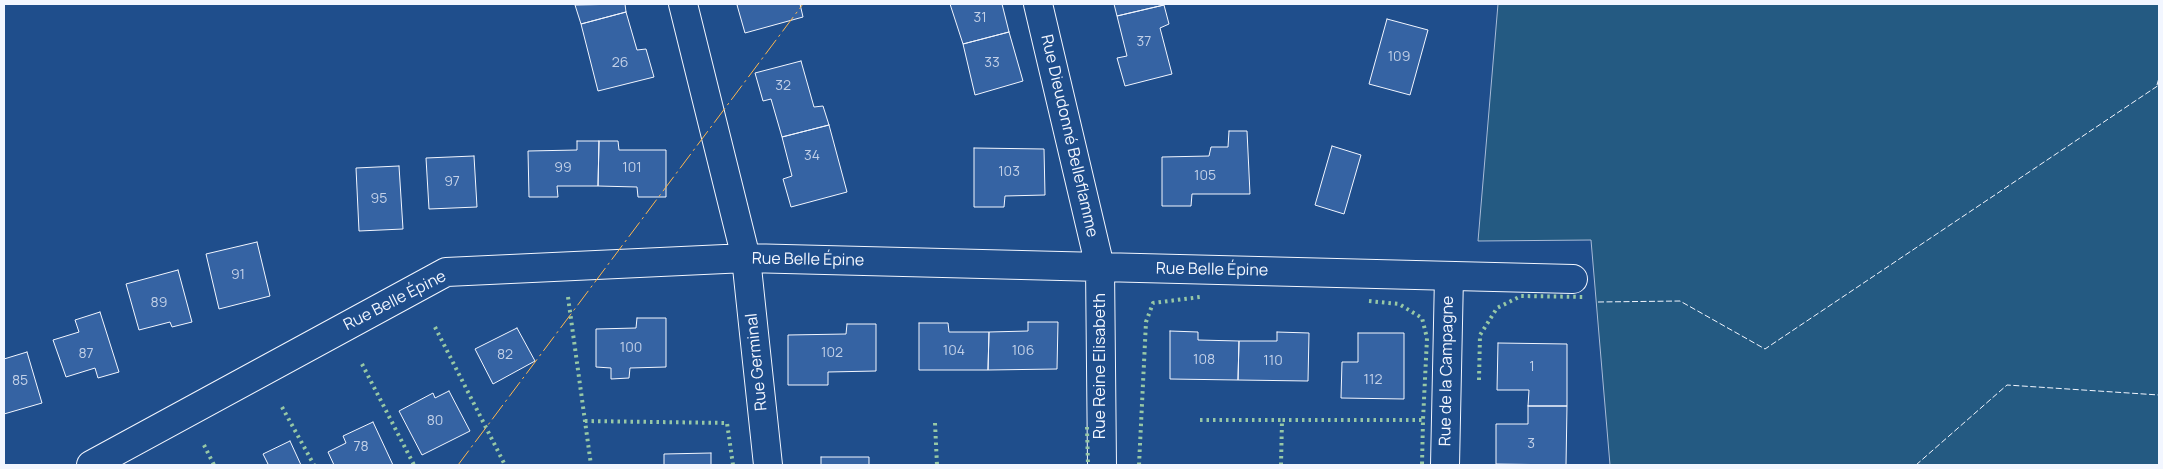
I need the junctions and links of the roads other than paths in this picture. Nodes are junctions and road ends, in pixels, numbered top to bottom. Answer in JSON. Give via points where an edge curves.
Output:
{"nodes":[{"id":1,"x":683,"y":4,"type":"edge"},
{"id":2,"x":1038,"y":4,"type":"edge"},
{"id":3,"x":746,"y":258,"type":"junction"},
{"id":4,"x":1100,"y":267,"type":"junction"},
{"id":5,"x":1449,"y":276,"type":"junction"},
{"id":6,"x":1574,"y":279,"type":"dead end"},
{"id":7,"x":91,"y":465,"type":"edge"},
{"id":8,"x":768,"y":465,"type":"edge"},
{"id":9,"x":1102,"y":465,"type":"edge"},
{"id":10,"x":1445,"y":465,"type":"edge"}],
"edges":[{"from":1,"to":3,"type":"street"},
{"from":2,"to":4,"type":"street","name":"Rue Dieudonné Belleflamme"},
{"from":3,"to":4,"type":"street","name":"Rue Belle Épine"},
{"from":3,"to":7,"type":"street","name":"Rue Belle Épine","via":[[446,272]]},
{"from":3,"to":8,"type":"street","name":"Rue Germinal"},
{"from":4,"to":5,"type":"street","name":"Rue Belle Épine"},
{"from":4,"to":9,"type":"street","name":"Rue Reine Elisabeth"},
{"from":5,"to":6,"type":"street","name":"Rue Belle Épine"},
{"from":5,"to":10,"type":"street","name":"Rue de la Campagne"}]}
